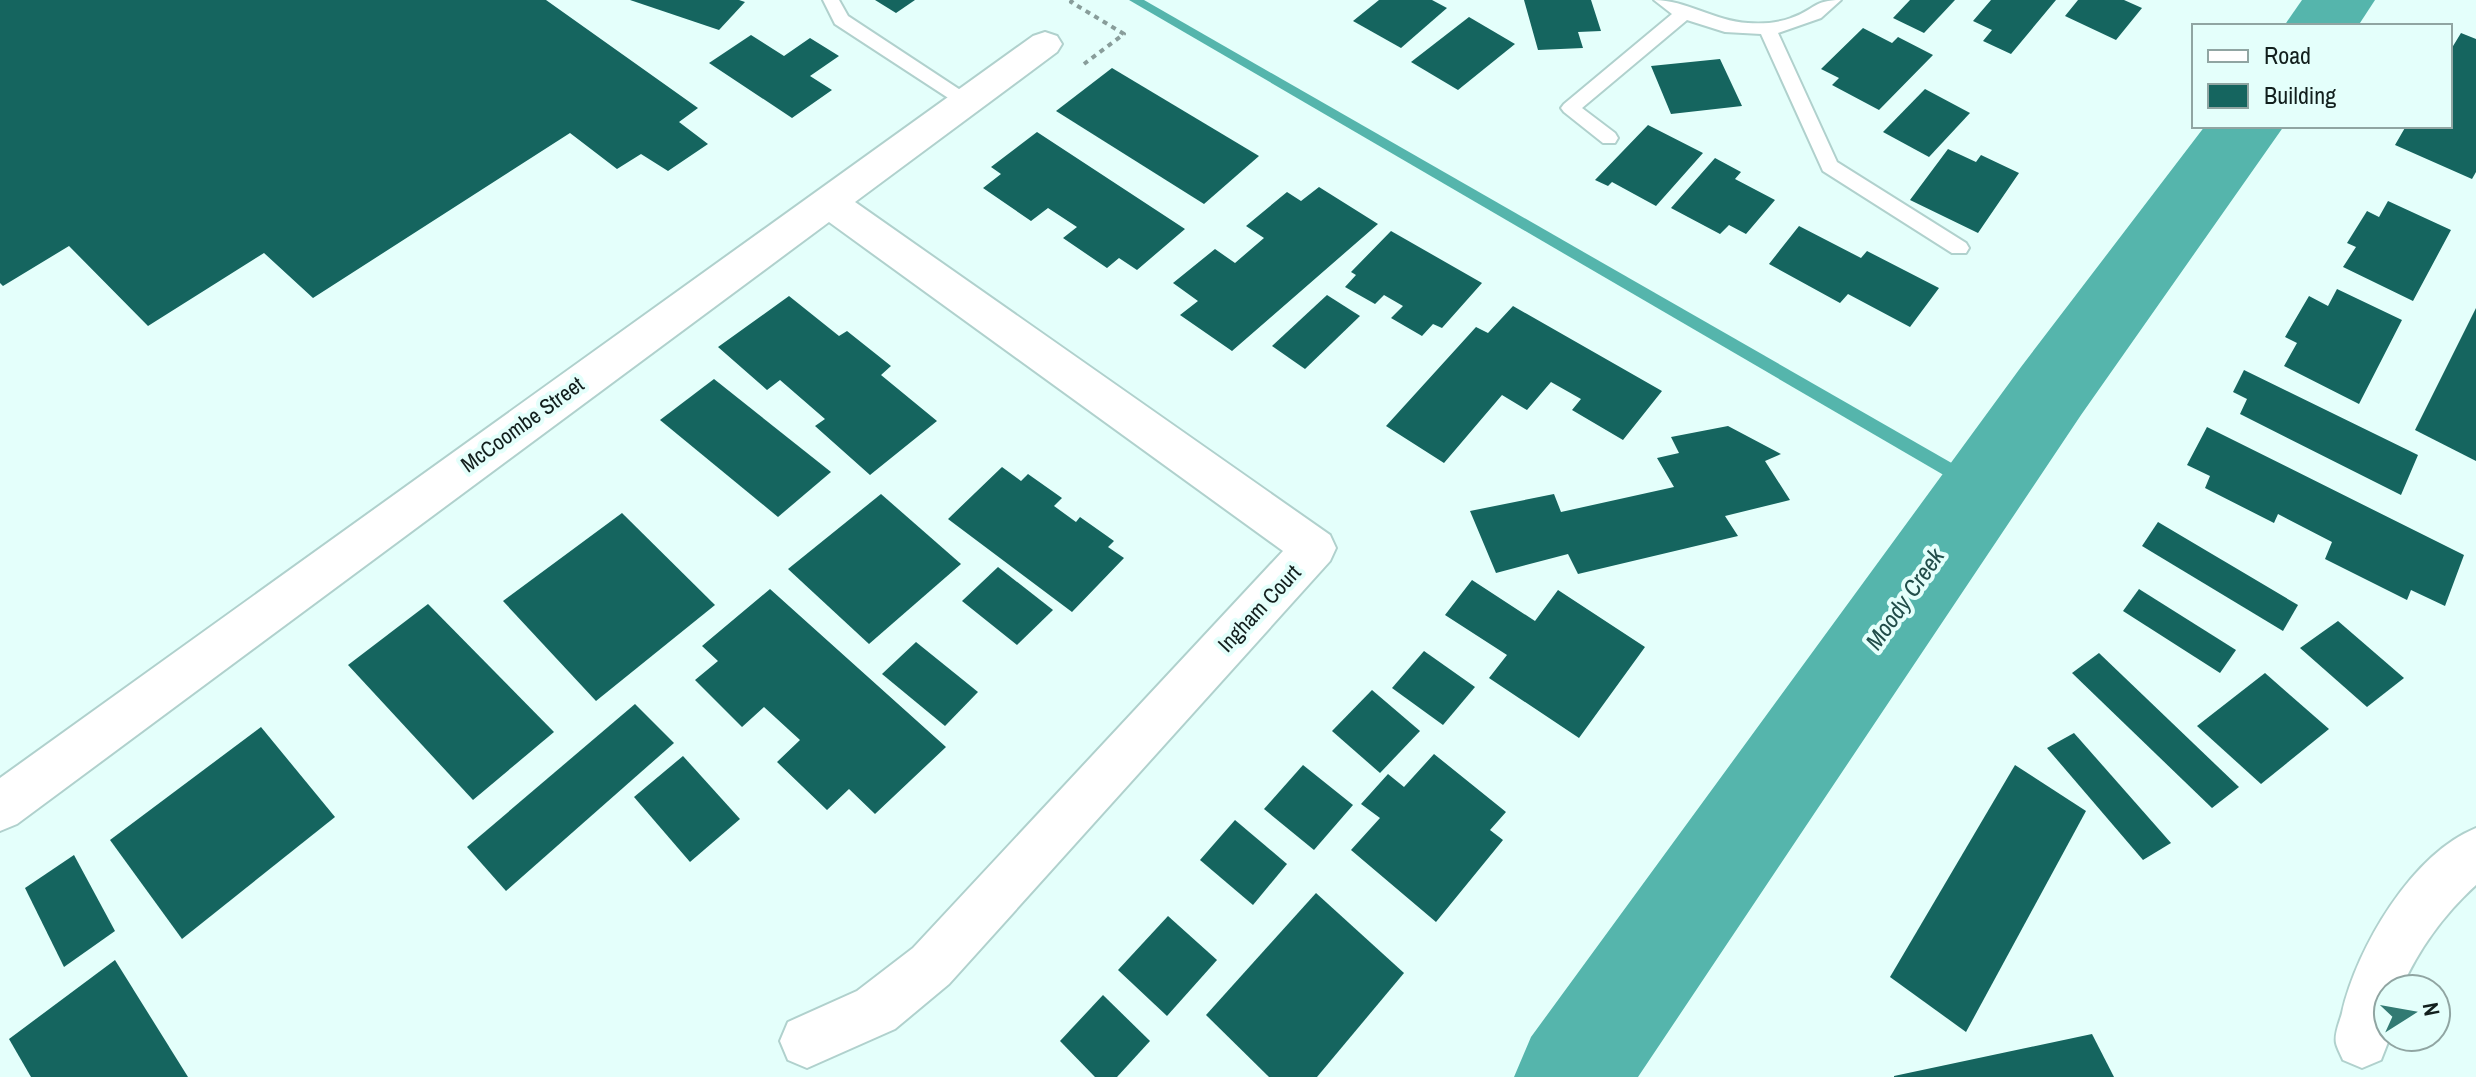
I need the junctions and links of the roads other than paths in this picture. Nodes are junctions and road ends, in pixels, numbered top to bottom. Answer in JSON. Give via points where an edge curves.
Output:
{"nodes":[{"id":1,"x":831,"y":0,"type":"edge"},
{"id":2,"x":1662,"y":0,"type":"edge"},
{"id":3,"x":1833,"y":0,"type":"edge"},
{"id":4,"x":1684,"y":13,"type":"junction"},
{"id":5,"x":1767,"y":28,"type":"junction"},
{"id":6,"x":1045,"y":44,"type":"dead end"},
{"id":7,"x":965,"y":101,"type":"junction"},
{"id":8,"x":1609,"y":138,"type":"dead end"},
{"id":9,"x":827,"y":201,"type":"junction"},
{"id":10,"x":1959,"y":248,"type":"dead end"},
{"id":11,"x":0,"y":807,"type":"edge"},
{"id":12,"x":2476,"y":852,"type":"edge"},
{"id":13,"x":807,"y":1041,"type":"dead end"},
{"id":14,"x":2362,"y":1041,"type":"dead end"}],
"edges":[{"from":1,"to":7,"type":"lane","via":[[841,20]]},
{"from":2,"to":4,"type":"lane"},
{"from":3,"to":5,"type":"lane","via":[[1810,18]]},
{"from":4,"to":5,"type":"lane","via":[[1710,23]]},
{"from":4,"to":8,"type":"lane","via":[[1570,108]]},
{"from":5,"to":10,"type":"lane","via":[[1830,166]]},
{"from":6,"to":7,"type":"street","name":"McCoombe Street"},
{"from":7,"to":9,"type":"street","name":"McCoombe Street"},
{"from":9,"to":11,"type":"street","name":"McCoombe Street"},
{"from":9,"to":13,"type":"street","name":"Ingham Court","via":[[1314,548],[931,966],[876,1010]]},
{"from":12,"to":14,"type":"street","via":[[2436,887],[2391,952],[2372,996]]}]}
